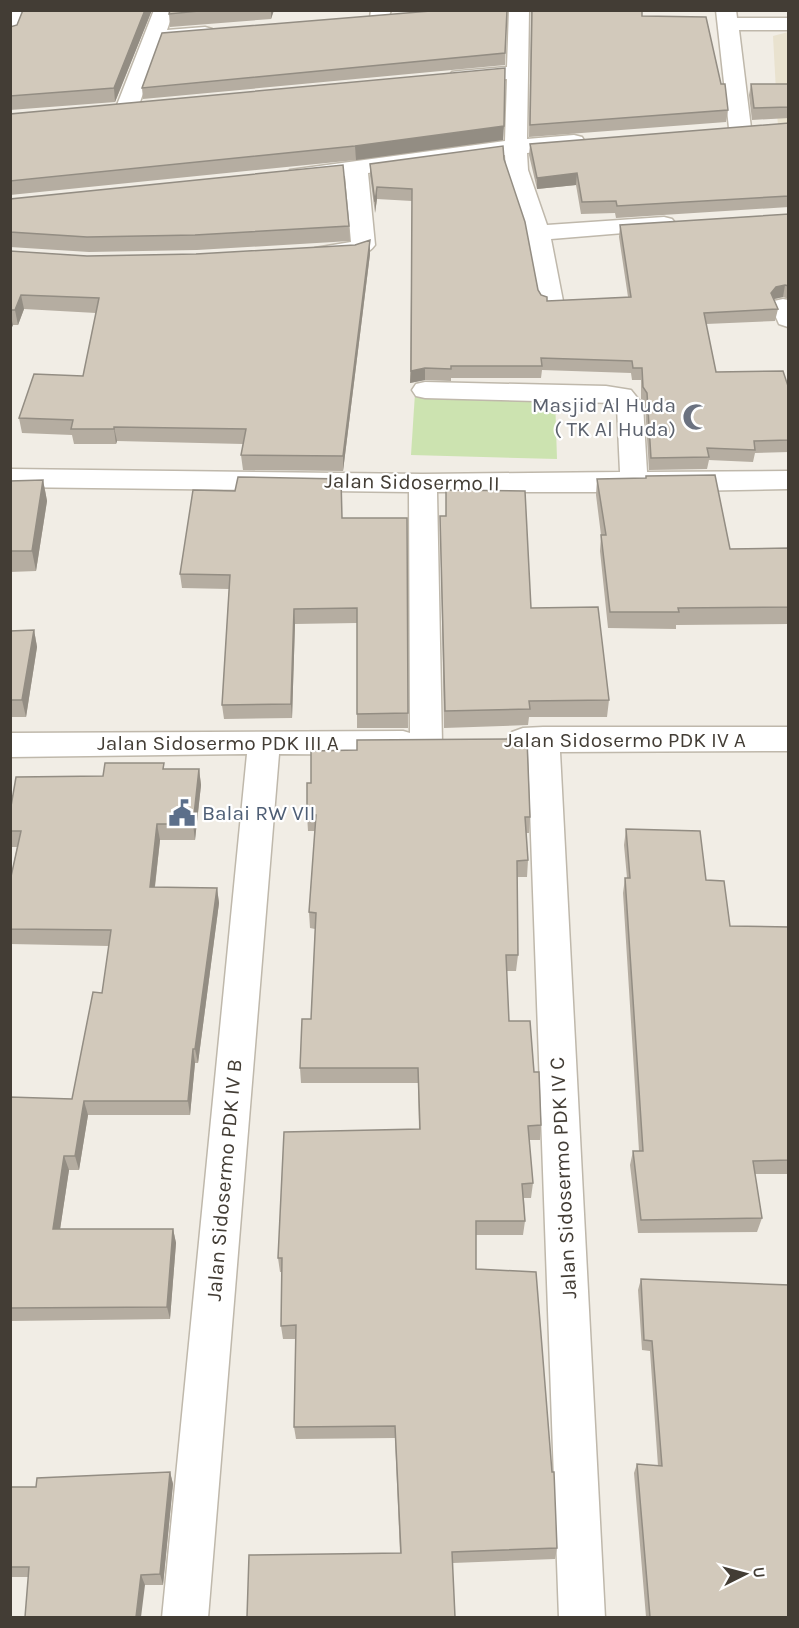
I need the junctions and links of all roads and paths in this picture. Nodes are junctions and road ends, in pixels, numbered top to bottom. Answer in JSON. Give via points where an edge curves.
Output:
{"nodes":[{"id":1,"x":21,"y":10,"type":"edge"},
{"id":2,"x":164,"y":10,"type":"edge"},
{"id":3,"x":519,"y":10,"type":"edge"},
{"id":4,"x":380,"y":14,"type":"edge"},
{"id":5,"x":401,"y":16,"type":"edge"},
{"id":6,"x":727,"y":17,"type":"edge"},
{"id":7,"x":357,"y":20,"type":"edge"},
{"id":8,"x":789,"y":24,"type":"edge"},
{"id":9,"x":220,"y":31,"type":"edge"},
{"id":10,"x":10,"y":34,"type":"edge"},
{"id":11,"x":152,"y":37,"type":"junction"},
{"id":12,"x":518,"y":72,"type":"junction"},
{"id":13,"x":437,"y":80,"type":"edge"},
{"id":14,"x":149,"y":108,"type":"edge"},
{"id":15,"x":126,"y":110,"type":"junction"},
{"id":16,"x":103,"y":112,"type":"edge"},
{"id":17,"x":717,"y":130,"type":"edge"},
{"id":18,"x":599,"y":140,"type":"edge"},
{"id":19,"x":517,"y":159,"type":"junction"},
{"id":20,"x":356,"y":169,"type":"junction"},
{"id":21,"x":273,"y":177,"type":"edge"},
{"id":22,"x":681,"y":223,"type":"edge"},
{"id":23,"x":538,"y":233,"type":"junction"},
{"id":24,"x":299,"y":255,"type":"edge"},
{"id":25,"x":551,"y":301,"type":"edge"},
{"id":26,"x":425,"y":390,"type":"dead end"},
{"id":27,"x":10,"y":478,"type":"edge"},
{"id":28,"x":789,"y":480,"type":"edge"},
{"id":29,"x":423,"y":483,"type":"junction"},
{"id":30,"x":634,"y":483,"type":"junction"},
{"id":31,"x":789,"y":739,"type":"edge"},
{"id":32,"x":543,"y":740,"type":"junction"},
{"id":33,"x":496,"y":741,"type":"edge"},
{"id":34,"x":264,"y":742,"type":"junction"},
{"id":35,"x":10,"y":745,"type":"edge"},
{"id":36,"x":185,"y":1617,"type":"edge"},
{"id":37,"x":582,"y":1617,"type":"edge"}],
"edges":[{"from":1,"to":10,"type":"street"},
{"from":2,"to":11,"type":"street"},
{"from":3,"to":12,"type":"street"},
{"from":4,"to":5,"type":"street"},
{"from":4,"to":7,"type":"street"},
{"from":6,"to":8,"type":"street"},
{"from":6,"to":17,"type":"street","via":[[750,127]]},
{"from":9,"to":11,"type":"street"},
{"from":11,"to":15,"type":"street"},
{"from":12,"to":13,"type":"street"},
{"from":12,"to":19,"type":"street"},
{"from":14,"to":15,"type":"street"},
{"from":15,"to":16,"type":"street"},
{"from":18,"to":19,"type":"street"},
{"from":19,"to":20,"type":"street"},
{"from":19,"to":23,"type":"street"},
{"from":20,"to":21,"type":"street"},
{"from":20,"to":24,"type":"street","via":[[362,247]]},
{"from":22,"to":23,"type":"street"},
{"from":23,"to":25,"type":"street"},
{"from":26,"to":30,"type":"street","via":[[622,396],[630,405]]},
{"from":27,"to":29,"type":"street","name":"Jalan Sidosermo II"},
{"from":28,"to":30,"type":"street","name":"Jalan Sidosermo II"},
{"from":29,"to":30,"type":"street","name":"Jalan Sidosermo II"},
{"from":29,"to":34,"type":"street","name":"Jalan Sidosermo PDK III A","via":[[438,743]]},
{"from":31,"to":32,"type":"street","name":"Jalan Sidosermo PDK IV A"},
{"from":32,"to":33,"type":"street","name":"Jalan Sidosermo PDK IV A"},
{"from":32,"to":37,"type":"street","name":"Jalan Sidosermo PDK IV C"},
{"from":34,"to":35,"type":"street","name":"Jalan Sidosermo PDK III A"},
{"from":34,"to":36,"type":"street","name":"Jalan Sidosermo PDK IV B"}]}
